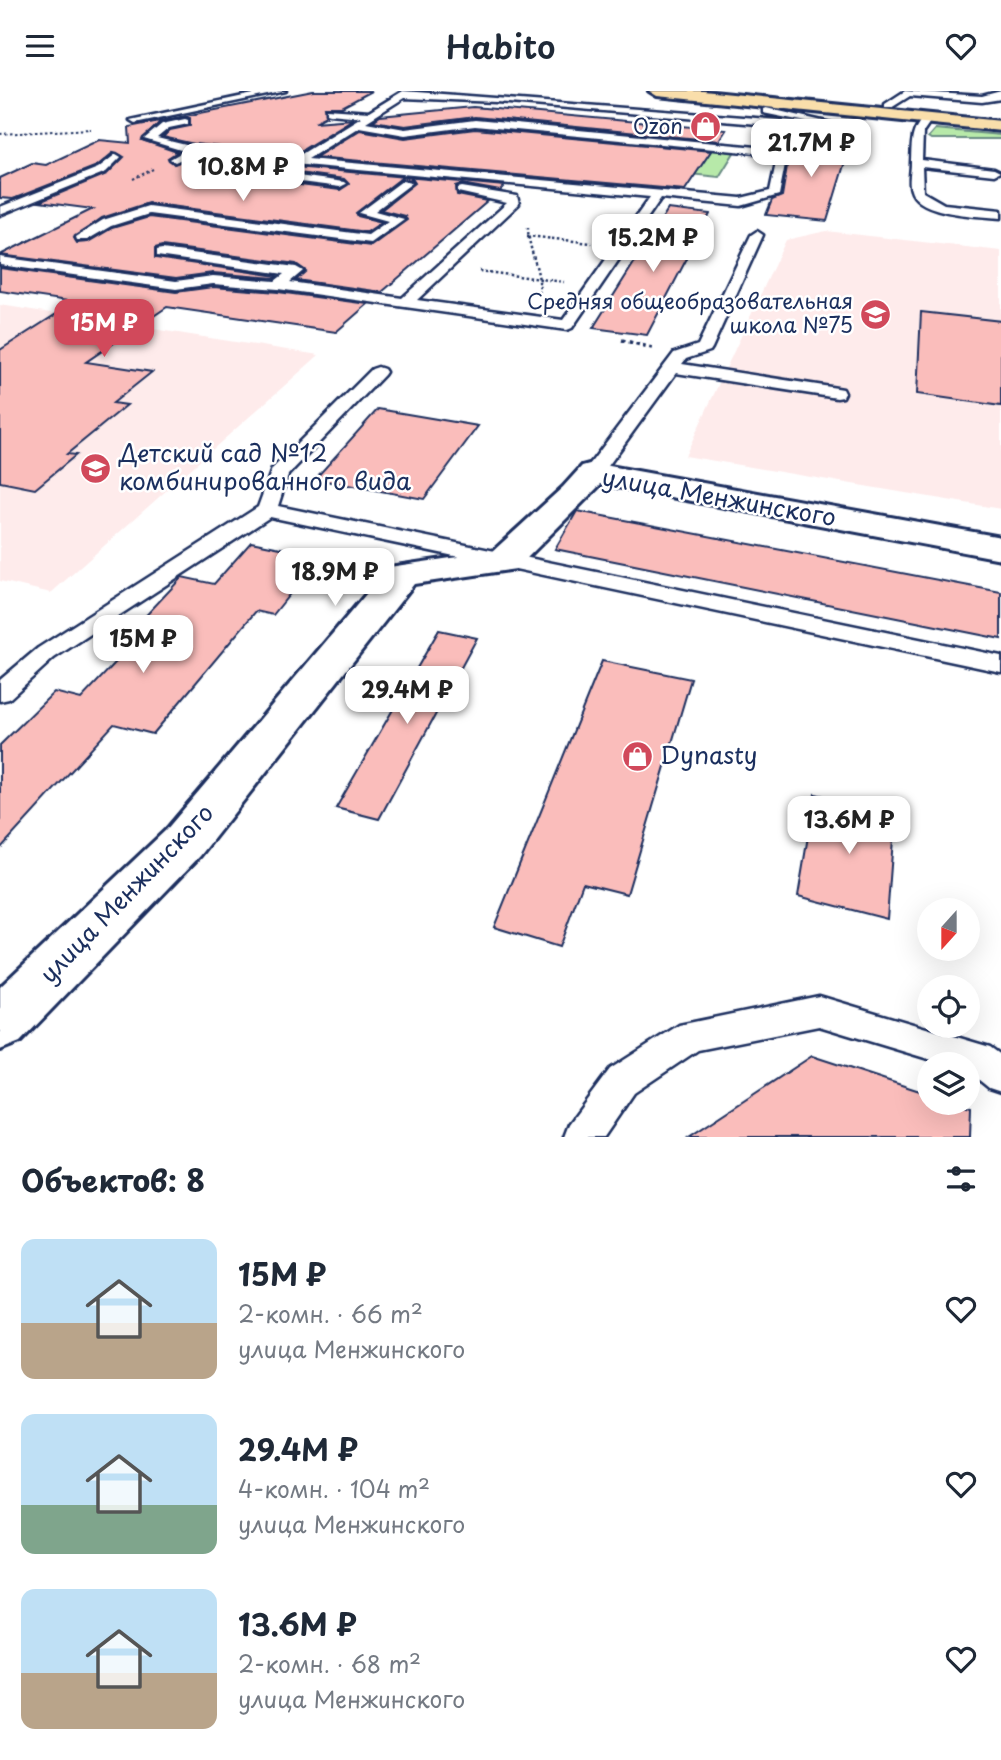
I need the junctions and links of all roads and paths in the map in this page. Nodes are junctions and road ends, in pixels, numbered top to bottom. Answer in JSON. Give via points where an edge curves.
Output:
{"nodes":[{"id":1,"x":528,"y":91,"type":"edge"},
{"id":2,"x":736,"y":91,"type":"edge"},
{"id":3,"x":1001,"y":91,"type":"edge"},
{"id":4,"x":910,"y":92,"type":"edge"},
{"id":5,"x":406,"y":93,"type":"edge"},
{"id":6,"x":284,"y":94,"type":"edge"},
{"id":7,"x":653,"y":96,"type":"edge"},
{"id":8,"x":622,"y":98,"type":"dead end"},
{"id":9,"x":888,"y":106,"type":"junction"},
{"id":10,"x":772,"y":107,"type":"junction"},
{"id":11,"x":236,"y":110,"type":"dead end"},
{"id":12,"x":330,"y":111,"type":"dead end"},
{"id":13,"x":371,"y":115,"type":"junction"},
{"id":14,"x":1001,"y":116,"type":"edge"},
{"id":15,"x":927,"y":119,"type":"junction"},
{"id":16,"x":135,"y":120,"type":"dead end"},
{"id":17,"x":360,"y":124,"type":"junction"},
{"id":18,"x":1001,"y":126,"type":"edge"},
{"id":19,"x":91,"y":129,"type":"dead end"},
{"id":20,"x":0,"y":134,"type":"edge"},
{"id":21,"x":194,"y":150,"type":"junction"},
{"id":22,"x":116,"y":157,"type":"dead end"},
{"id":23,"x":175,"y":159,"type":"dead end"},
{"id":24,"x":281,"y":159,"type":"junction"},
{"id":25,"x":297,"y":161,"type":"junction"},
{"id":26,"x":917,"y":163,"type":"junction"},
{"id":27,"x":385,"y":170,"type":"junction"},
{"id":28,"x":994,"y":171,"type":"dead end"},
{"id":29,"x":406,"y":183,"type":"junction"},
{"id":30,"x":340,"y":184,"type":"dead end"},
{"id":31,"x":657,"y":195,"type":"junction"},
{"id":32,"x":511,"y":206,"type":"junction"},
{"id":33,"x":0,"y":211,"type":"edge"},
{"id":34,"x":1001,"y":215,"type":"edge"},
{"id":35,"x":757,"y":235,"type":"dead end"},
{"id":36,"x":527,"y":236,"type":"junction"},
{"id":37,"x":82,"y":237,"type":"dead end"},
{"id":38,"x":621,"y":247,"type":"junction"},
{"id":39,"x":162,"y":253,"type":"dead end"},
{"id":40,"x":0,"y":261,"type":"edge"},
{"id":41,"x":447,"y":267,"type":"junction"},
{"id":42,"x":542,"y":280,"type":"junction"},
{"id":43,"x":278,"y":285,"type":"junction"},
{"id":44,"x":594,"y":285,"type":"junction"},
{"id":45,"x":405,"y":303,"type":"junction"},
{"id":46,"x":553,"y":323,"type":"junction"},
{"id":47,"x":671,"y":367,"type":"junction"},
{"id":48,"x":378,"y":372,"type":"dead end"},
{"id":49,"x":837,"y":393,"type":"dead end"},
{"id":50,"x":593,"y":473,"type":"junction"},
{"id":51,"x":267,"y":510,"type":"junction"},
{"id":52,"x":1001,"y":548,"type":"edge"},
{"id":53,"x":503,"y":561,"type":"junction"},
{"id":54,"x":1001,"y":664,"type":"edge"},
{"id":55,"x":0,"y":693,"type":"edge"},
{"id":56,"x":0,"y":1024,"type":"edge"},
{"id":57,"x":1001,"y":1076,"type":"edge"},
{"id":58,"x":582,"y":1137,"type":"edge"}],
"edges":[{"from":1,"to":8,"type":"lane"},
{"from":2,"to":9,"type":"main road"},
{"from":3,"to":4,"type":"lane","via":[[1001,96],[982,99]]},
{"from":4,"to":9,"type":"lane"},
{"from":5,"to":10,"type":"lane","via":[[825,123]]},
{"from":5,"to":13,"type":"lane"},
{"from":6,"to":16,"type":"lane","via":[[263,94]]},
{"from":7,"to":10,"type":"main road"},
{"from":9,"to":14,"type":"main road"},
{"from":10,"to":15,"type":"main road"},
{"from":11,"to":21,"type":"lane","via":[[166,126],[149,139]]},
{"from":12,"to":13,"type":"lane"},
{"from":13,"to":17,"type":"lane"},
{"from":15,"to":18,"type":"main road"},
{"from":15,"to":26,"type":"lane","via":[[916,141]]},
{"from":17,"to":25,"type":"lane"},
{"from":17,"to":31,"type":"lane","via":[[405,132],[475,123],[783,156],[775,193],[769,197],[741,202]]},
{"from":19,"to":20,"type":"path"},
{"from":21,"to":23,"type":"lane"},
{"from":21,"to":24,"type":"lane"},
{"from":22,"to":33,"type":"lane","via":[[103,170]]},
{"from":24,"to":25,"type":"lane"},
{"from":24,"to":30,"type":"lane","via":[[256,174]]},
{"from":25,"to":27,"type":"lane"},
{"from":26,"to":28,"type":"lane"},
{"from":26,"to":34,"type":"lane","via":[[918,194],[923,201]]},
{"from":27,"to":29,"type":"lane"},
{"from":27,"to":31,"type":"lane"},
{"from":29,"to":32,"type":"lane","via":[[503,195],[513,199]]},
{"from":29,"to":37,"type":"lane","via":[[365,213],[398,219],[372,239],[148,210]]},
{"from":31,"to":38,"type":"lane"},
{"from":32,"to":36,"type":"path","via":[[530,207]]},
{"from":32,"to":41,"type":"lane"},
{"from":35,"to":47,"type":"lane","via":[[704,348],[680,356]]},
{"from":36,"to":38,"type":"path"},
{"from":36,"to":42,"type":"path"},
{"from":38,"to":44,"type":"lane"},
{"from":39,"to":43,"type":"lane","via":[[296,271]]},
{"from":40,"to":43,"type":"lane","via":[[176,285],[212,280]]},
{"from":41,"to":42,"type":"path"},
{"from":41,"to":45,"type":"lane"},
{"from":42,"to":44,"type":"path"},
{"from":42,"to":46,"type":"path","via":[[538,299]]},
{"from":43,"to":45,"type":"lane"},
{"from":44,"to":46,"type":"lane","via":[[567,325]]},
{"from":45,"to":46,"type":"lane"},
{"from":47,"to":49,"type":"lane"},
{"from":47,"to":50,"type":"lane"},
{"from":48,"to":51,"type":"lane","via":[[279,473]]},
{"from":50,"to":52,"type":"street","name":"улица Менжинского"},
{"from":50,"to":53,"type":"street","name":"улица Менжинского"},
{"from":51,"to":53,"type":"lane"},
{"from":51,"to":55,"type":"lane","via":[[46,653]]},
{"from":53,"to":54,"type":"lane"},
{"from":53,"to":56,"type":"street","name":"улица Менжинского","via":[[402,575],[183,843]]},
{"from":57,"to":58,"type":"lane","via":[[978,1058],[819,1011],[691,1036],[622,1081]]}]}
